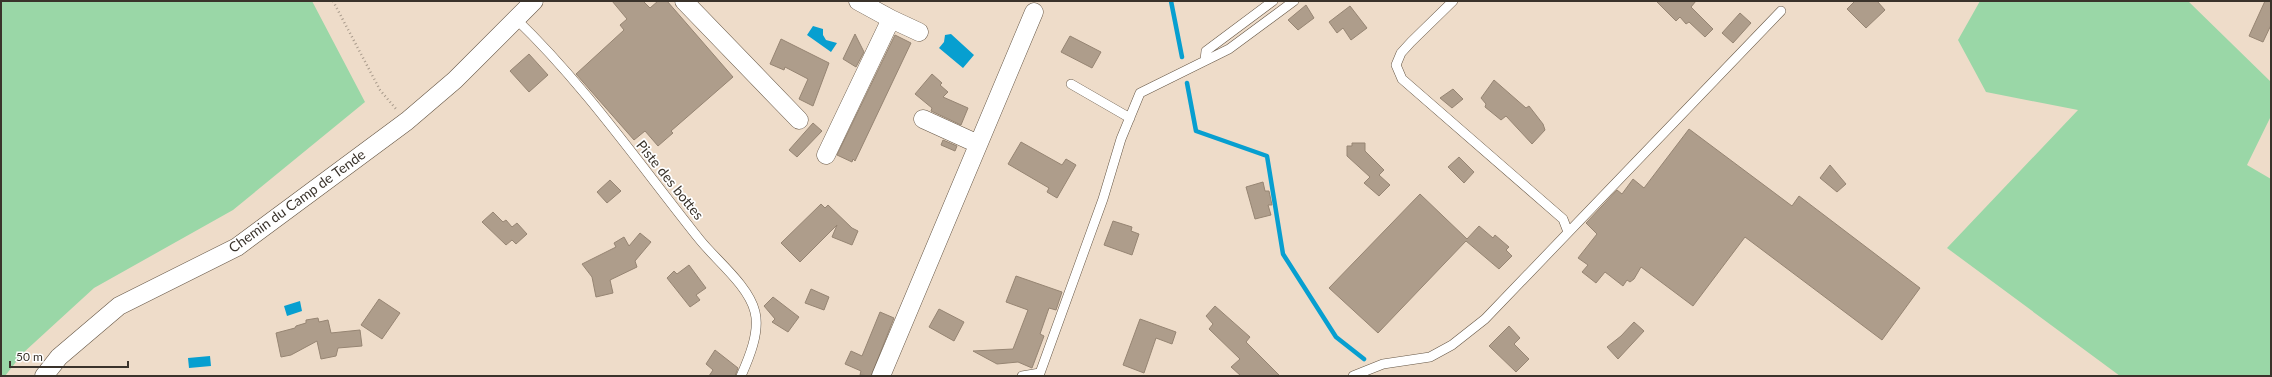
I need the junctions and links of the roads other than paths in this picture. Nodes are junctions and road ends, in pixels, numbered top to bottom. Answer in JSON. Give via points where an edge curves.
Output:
{"nodes":[{"id":1,"x":534,"y":1,"type":"edge"},
{"id":2,"x":684,"y":1,"type":"edge"},
{"id":3,"x":858,"y":1,"type":"edge"},
{"id":4,"x":1273,"y":1,"type":"edge"},
{"id":5,"x":1294,"y":1,"type":"edge"},
{"id":6,"x":1453,"y":1,"type":"edge"},
{"id":7,"x":1781,"y":11,"type":"dead end"},
{"id":8,"x":1034,"y":12,"type":"dead end"},
{"id":9,"x":515,"y":18,"type":"junction"},
{"id":10,"x":891,"y":19,"type":"junction"},
{"id":11,"x":919,"y":32,"type":"dead end"},
{"id":12,"x":1204,"y":60,"type":"junction"},
{"id":13,"x":1071,"y":84,"type":"dead end"},
{"id":14,"x":1130,"y":118,"type":"junction"},
{"id":15,"x":923,"y":119,"type":"dead end"},
{"id":16,"x":799,"y":120,"type":"dead end"},
{"id":17,"x":978,"y":144,"type":"junction"},
{"id":18,"x":826,"y":155,"type":"dead end"},
{"id":19,"x":1568,"y":232,"type":"junction"},
{"id":20,"x":44,"y":376,"type":"edge"},
{"id":21,"x":741,"y":376,"type":"edge"},
{"id":22,"x":881,"y":376,"type":"edge"},
{"id":23,"x":1022,"y":376,"type":"edge"},
{"id":24,"x":1353,"y":376,"type":"edge"}],
"edges":[{"from":1,"to":9,"type":"street","name":"Chemin du Camp de Tende"},
{"from":2,"to":16,"type":"street"},
{"from":3,"to":10,"type":"street"},
{"from":4,"to":12,"type":"lane","via":[[1206,51]]},
{"from":5,"to":12,"type":"lane","via":[[1229,49]]},
{"from":6,"to":19,"type":"lane","via":[[1401,54],[1396,65],[1402,79],[1563,219]]},
{"from":7,"to":19,"type":"lane"},
{"from":8,"to":17,"type":"street"},
{"from":9,"to":20,"type":"street","name":"Chemin du Camp de Tende","via":[[455,80],[407,121],[237,247],[119,306],[58,357]]},
{"from":9,"to":21,"type":"lane","name":"Piste des bottes","via":[[583,92],[701,241],[744,290],[755,312],[755,331],[750,355]]},
{"from":10,"to":11,"type":"street"},
{"from":10,"to":18,"type":"street"},
{"from":12,"to":14,"type":"lane","via":[[1140,93]]},
{"from":13,"to":14,"type":"lane"},
{"from":14,"to":23,"type":"lane","via":[[1040,373]]},
{"from":15,"to":17,"type":"street"},
{"from":17,"to":22,"type":"street"},
{"from":19,"to":24,"type":"lane","via":[[1485,319],[1452,345],[1430,356],[1383,364]]}]}
